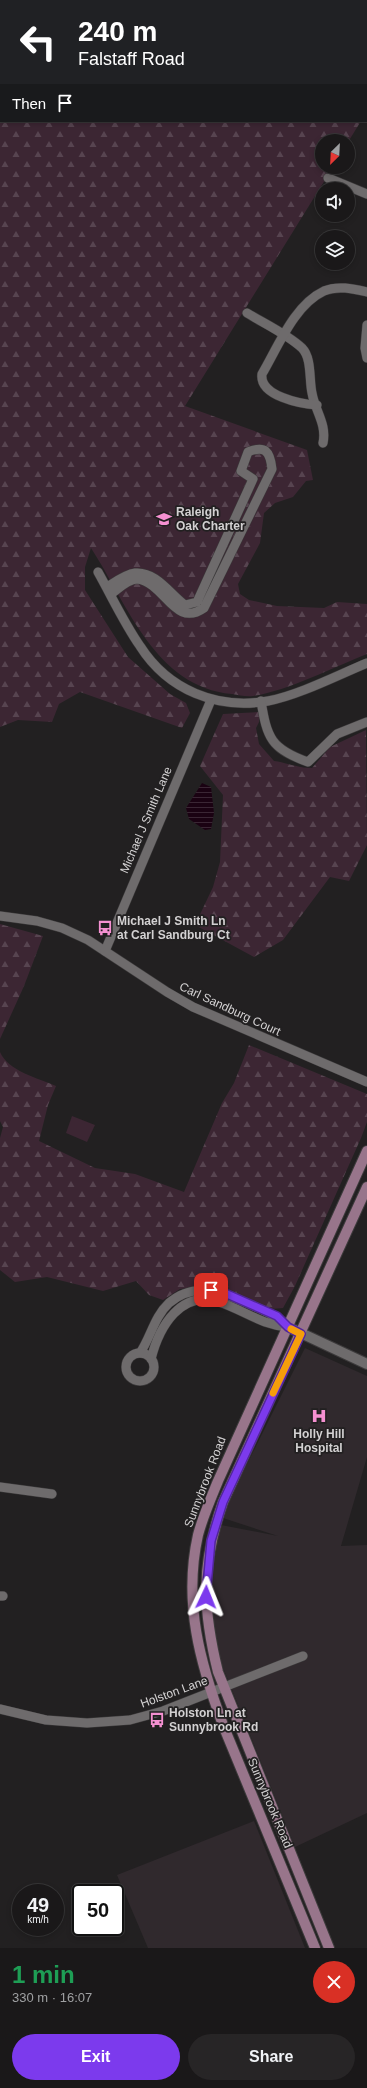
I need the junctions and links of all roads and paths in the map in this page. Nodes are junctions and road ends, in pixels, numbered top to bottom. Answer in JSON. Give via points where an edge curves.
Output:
{"nodes":[{"id":1,"x":328,"y":178,"type":"dead end"},
{"id":2,"x":367,"y":194,"type":"edge"},
{"id":3,"x":367,"y":292,"type":"edge"},
{"id":4,"x":247,"y":314,"type":"dead end"},
{"id":5,"x":367,"y":325,"type":"edge"},
{"id":6,"x":284,"y":336,"type":"junction"},
{"id":7,"x":367,"y":358,"type":"edge"},
{"id":8,"x":317,"y":405,"type":"junction"},
{"id":9,"x":323,"y":443,"type":"dead end"},
{"id":10,"x":98,"y":572,"type":"dead end"},
{"id":11,"x":109,"y":590,"type":"junction"},
{"id":12,"x":367,"y":663,"type":"edge"},
{"id":13,"x":211,"y":700,"type":"junction"},
{"id":14,"x":261,"y":701,"type":"junction"},
{"id":15,"x":367,"y":722,"type":"edge"},
{"id":16,"x":0,"y":916,"type":"edge"},
{"id":17,"x":105,"y":951,"type":"junction"},
{"id":18,"x":367,"y":1082,"type":"edge"},
{"id":19,"x":367,"y":1151,"type":"edge"},
{"id":20,"x":367,"y":1187,"type":"edge"},
{"id":21,"x":288,"y":1327,"type":"junction"},
{"id":22,"x":301,"y":1334,"type":"junction"},
{"id":23,"x":140,"y":1353,"type":"junction"},
{"id":24,"x":151,"y":1359,"type":"junction"},
{"id":25,"x":367,"y":1364,"type":"edge"},
{"id":26,"x":0,"y":1487,"type":"edge"},
{"id":27,"x":52,"y":1494,"type":"dead end"},
{"id":28,"x":303,"y":1656,"type":"dead end"},
{"id":29,"x":223,"y":1687,"type":"junction"},
{"id":30,"x":210,"y":1692,"type":"junction"},
{"id":31,"x":0,"y":1709,"type":"edge"},
{"id":32,"x":270,"y":1836,"type":"junction"},
{"id":33,"x":290,"y":1850,"type":"junction"},
{"id":34,"x":315,"y":1948,"type":"edge"},
{"id":35,"x":330,"y":1948,"type":"edge"}],
"edges":[{"from":1,"to":2,"type":"street"},
{"from":3,"to":6,"type":"street","via":[[346,287],[324,291],[307,302]]},
{"from":4,"to":6,"type":"street"},
{"from":5,"to":7,"type":"street"},
{"from":6,"to":8,"type":"street","via":[[305,353],[312,394]]},
{"from":6,"to":8,"type":"street","via":[[262,374],[264,386],[294,401]]},
{"from":8,"to":9,"type":"street","via":[[325,435]]},
{"from":10,"to":11,"type":"street"},
{"from":11,"to":11,"type":"street","via":[[137,579],[150,584],[174,608],[186,614],[196,613],[204,608],[272,469],[271,457],[266,451],[257,448],[248,452],[241,471],[253,479],[197,602],[185,605],[146,574],[136,573]]},
{"from":11,"to":13,"type":"street","via":[[149,659],[174,681]]},
{"from":12,"to":14,"type":"street","via":[[288,695]]},
{"from":13,"to":14,"type":"street","via":[[226,703]]},
{"from":13,"to":17,"type":"street","name":"Michael J Smith Lane"},
{"from":14,"to":15,"type":"street","via":[[266,728],[275,744],[290,756],[308,762],[337,734]]},
{"from":16,"to":17,"type":"street","name":"Carl Sandburg Court","via":[[37,921],[62,928]]},
{"from":17,"to":18,"type":"street","name":"Carl Sandburg Court","via":[[193,1007]]},
{"from":19,"to":21,"type":"main road","name":"Sunnybrook Road"},
{"from":20,"to":22,"type":"main road","name":"Sunnybrook Road"},
{"from":21,"to":22,"type":"street"},
{"from":21,"to":23,"type":"street","via":[[277,1316],[227,1294],[195,1290],[180,1295],[168,1304],[157,1318]]},
{"from":21,"to":24,"type":"street","via":[[272,1326],[218,1301],[194,1301],[172,1314]]},
{"from":21,"to":30,"type":"main road","name":"Sunnybrook Road","via":[[223,1468],[198,1534],[194,1558],[195,1634]]},
{"from":22,"to":25,"type":"street"},
{"from":22,"to":29,"type":"main road","name":"Sunnybrook Road","via":[[223,1502],[211,1541],[206,1606],[213,1652]]},
{"from":23,"to":24,"type":"street"},
{"from":23,"to":24,"type":"street","via":[[132,1356],[127,1363],[127,1370],[133,1379],[142,1381],[150,1376],[154,1368]]},
{"from":26,"to":27,"type":"street"},
{"from":28,"to":29,"type":"street","name":"Holston Lane"},
{"from":29,"to":30,"type":"street","name":"Holston Lane"},
{"from":29,"to":33,"type":"main road","name":"Sunnybrook Road"},
{"from":30,"to":31,"type":"street","name":"Holston Lane","via":[[163,1711],[130,1720],[101,1723],[46,1720]]},
{"from":30,"to":32,"type":"main road","name":"Sunnybrook Road"},
{"from":32,"to":33,"type":"main road","via":[[277,1837]]},
{"from":32,"to":34,"type":"main road","name":"Sunnybrook Road"},
{"from":33,"to":35,"type":"main road","name":"Sunnybrook Road"}]}
